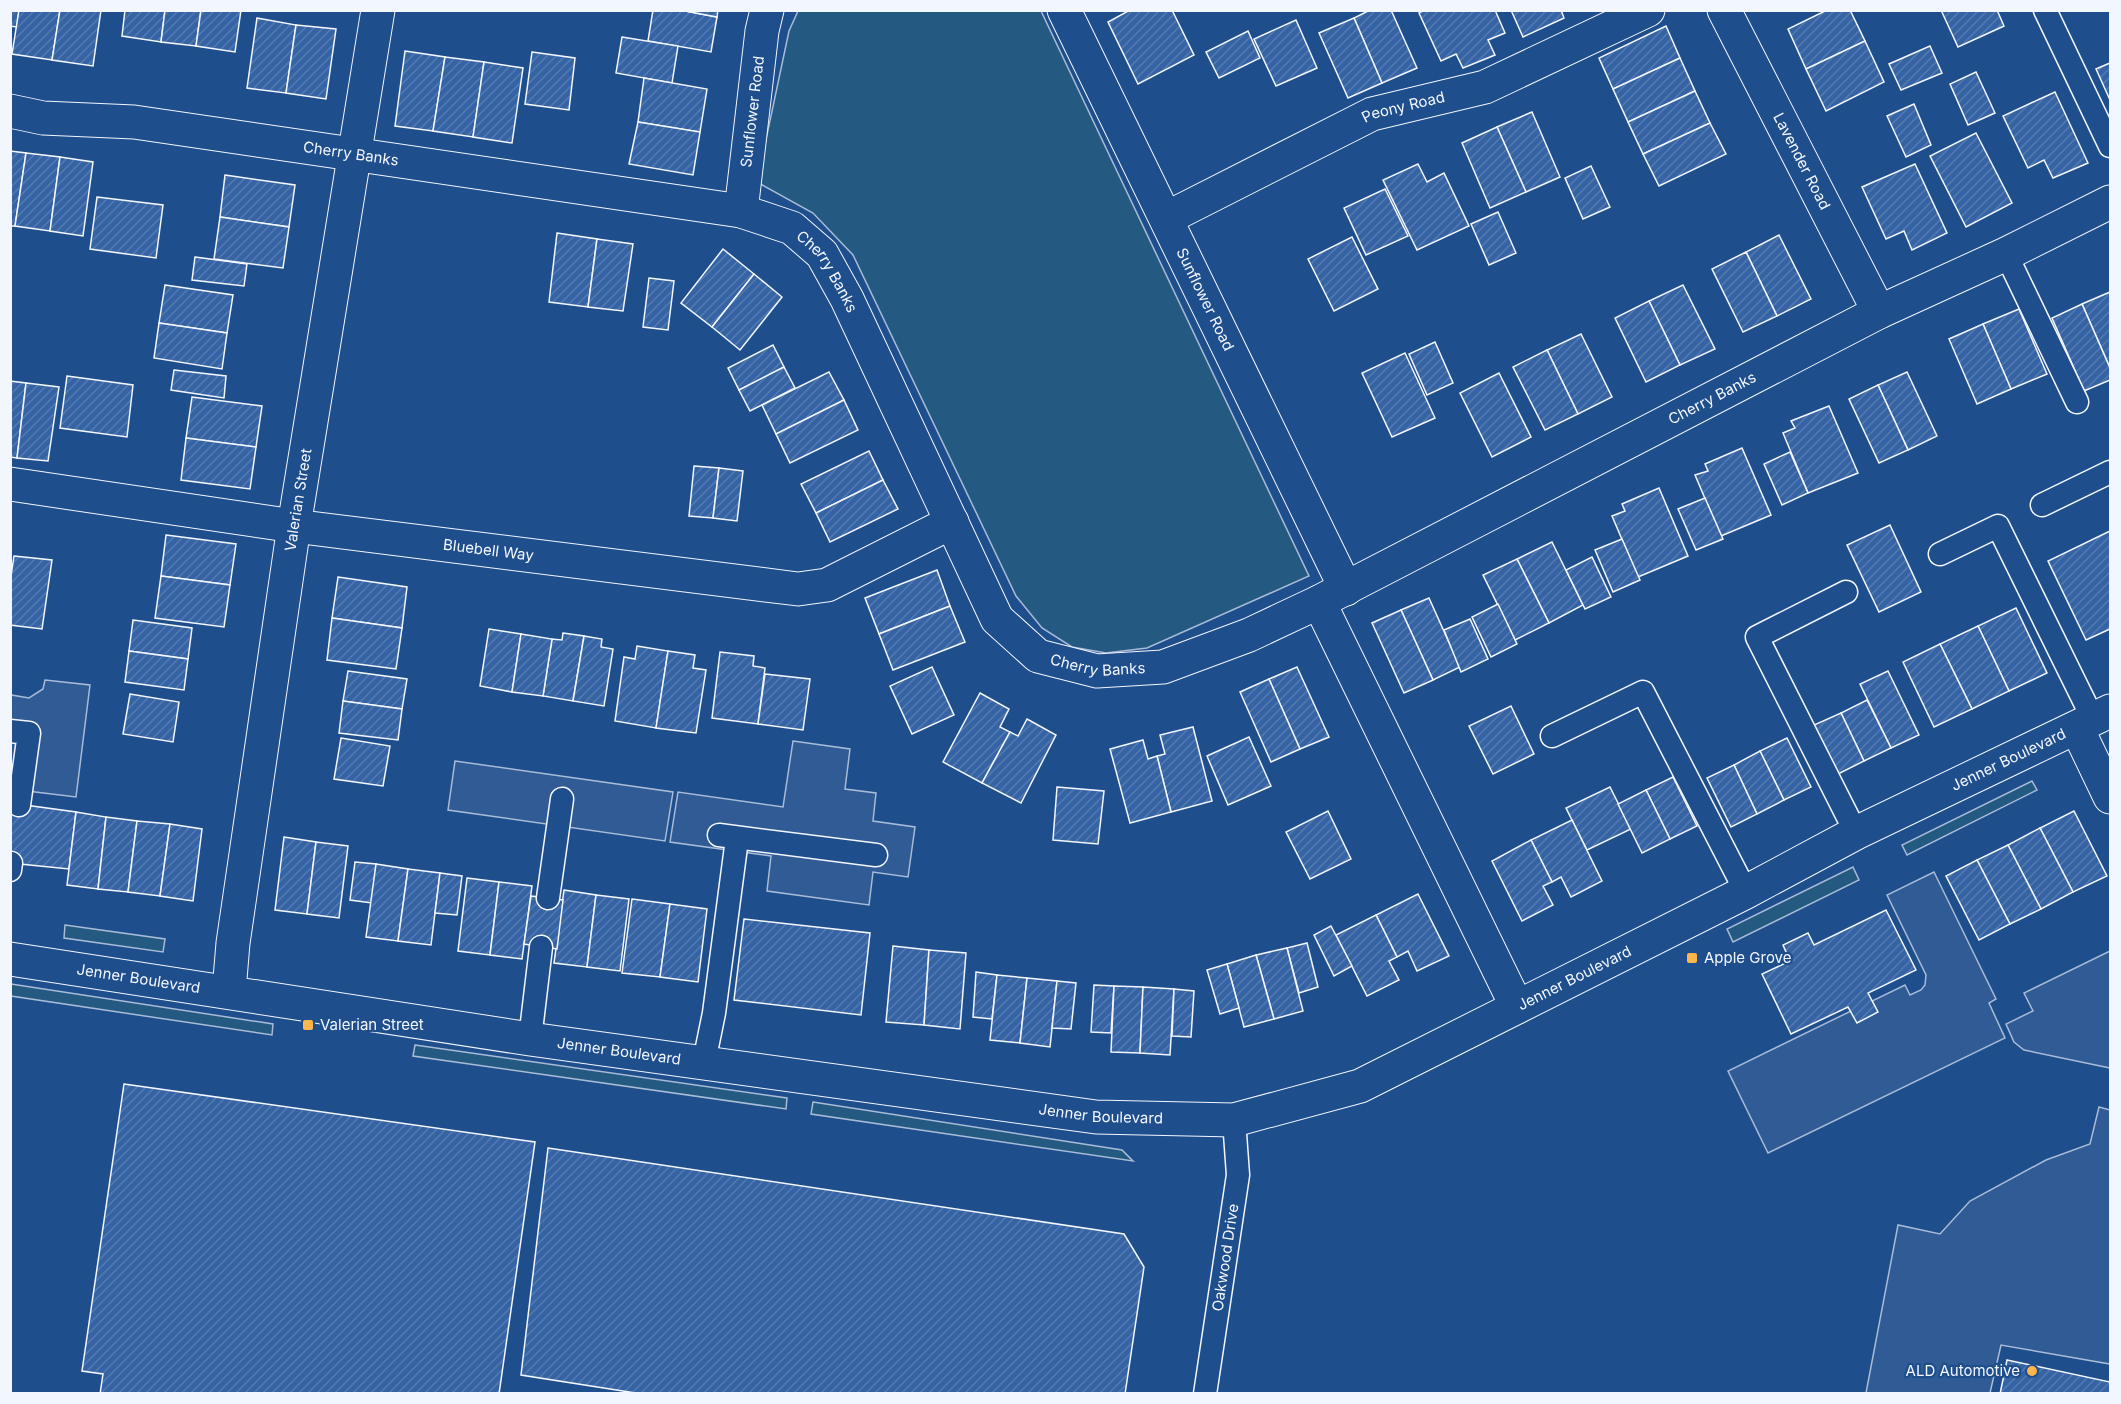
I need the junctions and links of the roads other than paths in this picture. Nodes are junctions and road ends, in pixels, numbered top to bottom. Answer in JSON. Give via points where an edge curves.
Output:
{"nodes":[{"id":1,"x":378,"y":10,"type":"edge"},
{"id":2,"x":767,"y":10,"type":"edge"},
{"id":3,"x":1064,"y":10,"type":"edge"},
{"id":4,"x":1648,"y":10,"type":"edge"},
{"id":5,"x":1724,"y":10,"type":"edge"},
{"id":6,"x":2045,"y":10,"type":"edge"},
{"id":7,"x":10,"y":111,"type":"edge"},
{"id":8,"x":2110,"y":146,"type":"edge"},
{"id":9,"x":354,"y":156,"type":"junction"},
{"id":10,"x":2110,"y":202,"type":"edge"},
{"id":11,"x":741,"y":211,"type":"junction"},
{"id":12,"x":1167,"y":218,"type":"junction"},
{"id":13,"x":2006,"y":254,"type":"junction"},
{"id":14,"x":1879,"y":312,"type":"junction"},
{"id":15,"x":2077,"y":402,"type":"dead end"},
{"id":16,"x":2110,"y":472,"type":"edge"},
{"id":17,"x":10,"y":484,"type":"edge"},
{"id":18,"x":2042,"y":505,"type":"dead end"},
{"id":19,"x":952,"y":522,"type":"junction"},
{"id":20,"x":294,"y":526,"type":"junction"},
{"id":21,"x":1940,"y":554,"type":"dead end"},
{"id":22,"x":1846,"y":592,"type":"dead end"},
{"id":23,"x":1333,"y":595,"type":"junction"},
{"id":24,"x":2094,"y":720,"type":"edge"},
{"id":25,"x":10,"y":731,"type":"edge"},
{"id":26,"x":1552,"y":736,"type":"dead end"},
{"id":27,"x":2110,"y":797,"type":"edge"},
{"id":28,"x":562,"y":799,"type":"dead end"},
{"id":29,"x":19,"y":805,"type":"dead end"},
{"id":30,"x":1856,"y":833,"type":"junction"},
{"id":31,"x":876,"y":855,"type":"dead end"},
{"id":32,"x":1746,"y":892,"type":"junction"},
{"id":33,"x":548,"y":898,"type":"dead end"},
{"id":34,"x":541,"y":947,"type":"dead end"},
{"id":35,"x":10,"y":959,"type":"edge"},
{"id":36,"x":229,"y":991,"type":"junction"},
{"id":37,"x":1517,"y":1007,"type":"junction"},
{"id":38,"x":530,"y":1039,"type":"junction"},
{"id":39,"x":704,"y":1062,"type":"junction"},
{"id":40,"x":1234,"y":1120,"type":"junction"},
{"id":41,"x":1205,"y":1394,"type":"edge"}],
"edges":[{"from":1,"to":9,"type":"street","name":"Valerian Street"},
{"from":2,"to":11,"type":"street","name":"Sunflower Road"},
{"from":3,"to":12,"type":"street","name":"Sunflower Road"},
{"from":4,"to":12,"type":"street","name":"Peony Road","via":[[1485,87],[1372,114]]},
{"from":5,"to":14,"type":"street","name":"Lavender Road"},
{"from":6,"to":8,"type":"lane"},
{"from":7,"to":9,"type":"street","name":"Cherry Banks","via":[[43,118],[134,122]]},
{"from":9,"to":11,"type":"street","name":"Cherry Banks"},
{"from":9,"to":20,"type":"street","name":"Valerian Street"},
{"from":10,"to":13,"type":"street","name":"Cherry Banks"},
{"from":11,"to":19,"type":"street","name":"Cherry Banks","via":[[792,228],[822,254],[875,354]]},
{"from":12,"to":23,"type":"street","name":"Sunflower Road"},
{"from":13,"to":14,"type":"street","name":"Cherry Banks"},
{"from":13,"to":15,"type":"lane"},
{"from":14,"to":23,"type":"street","name":"Cherry Banks"},
{"from":16,"to":18,"type":"lane"},
{"from":17,"to":20,"type":"street","name":"Bluebell Way"},
{"from":19,"to":20,"type":"street","name":"Bluebell Way","via":[[827,585],[798,589]]},
{"from":19,"to":23,"type":"street","name":"Cherry Banks","via":[[997,619],[1038,656],[1097,671],[1163,667],[1249,635]]},
{"from":20,"to":36,"type":"street","name":"Valerian Street"},
{"from":21,"to":24,"type":"lane","via":[[1998,526]]},
{"from":22,"to":30,"type":"lane","via":[[1757,637]]},
{"from":23,"to":37,"type":"street"},
{"from":24,"to":27,"type":"street"},
{"from":24,"to":30,"type":"street","name":"Jenner Boulevard"},
{"from":25,"to":29,"type":"lane","via":[[29,733]]},
{"from":26,"to":32,"type":"lane","via":[[1643,692]]},
{"from":28,"to":33,"type":"lane"},
{"from":30,"to":32,"type":"street","name":"Jenner Boulevard"},
{"from":31,"to":39,"type":"lane","via":[[728,837],[714,1013]]},
{"from":32,"to":37,"type":"street","name":"Jenner Boulevard"},
{"from":34,"to":38,"type":"lane"},
{"from":35,"to":36,"type":"street","name":"Jenner Boulevard"},
{"from":36,"to":38,"type":"street","name":"Jenner Boulevard"},
{"from":37,"to":40,"type":"street","name":"Jenner Boulevard","via":[[1360,1086]]},
{"from":38,"to":39,"type":"street","name":"Jenner Boulevard"},
{"from":39,"to":40,"type":"street","name":"Jenner Boulevard","via":[[1096,1117]]},
{"from":40,"to":41,"type":"lane","name":"Oakwood Drive","via":[[1238,1175]]}]}
